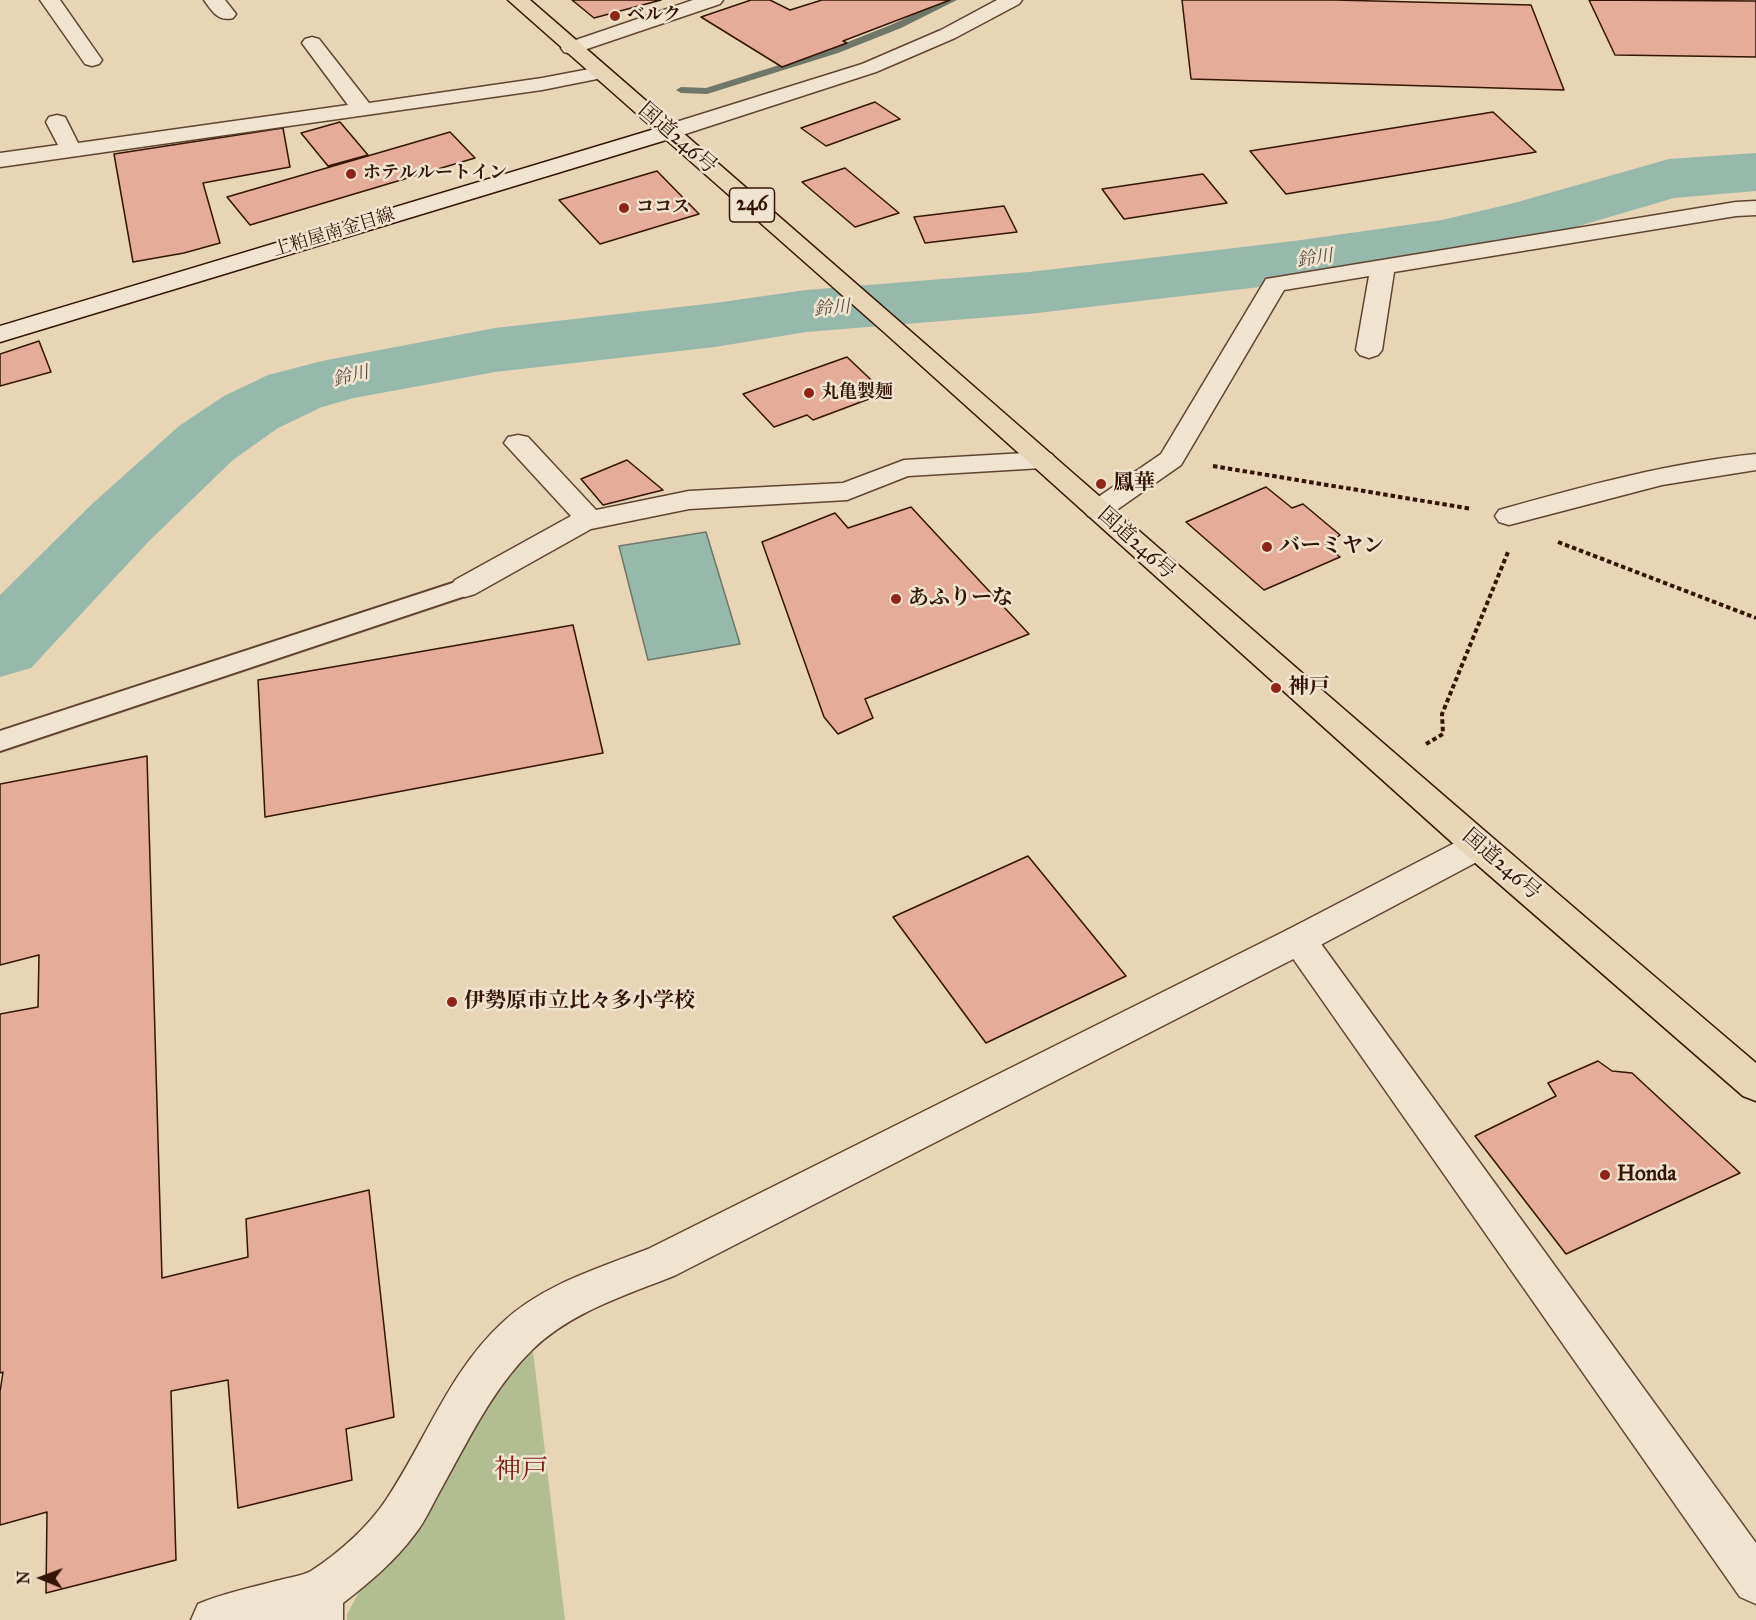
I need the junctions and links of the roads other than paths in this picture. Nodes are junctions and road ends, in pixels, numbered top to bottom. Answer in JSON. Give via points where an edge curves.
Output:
{"nodes":[{"id":1,"x":50,"y":0,"type":"edge"},
{"id":2,"x":518,"y":0,"type":"edge"},
{"id":3,"x":713,"y":0,"type":"edge"},
{"id":4,"x":1012,"y":0,"type":"edge"},
{"id":5,"x":312,"y":43,"type":"dead end"},
{"id":6,"x":571,"y":48,"type":"junction"},
{"id":7,"x":92,"y":60,"type":"dead end"},
{"id":8,"x":600,"y":73,"type":"junction"},
{"id":9,"x":363,"y":110,"type":"junction"},
{"id":10,"x":57,"y":122,"type":"dead end"},
{"id":11,"x":668,"y":132,"type":"junction"},
{"id":12,"x":71,"y":150,"type":"junction"},
{"id":13,"x":0,"y":160,"type":"edge"},
{"id":14,"x":1756,"y":208,"type":"edge"},
{"id":15,"x":1383,"y":266,"type":"junction"},
{"id":16,"x":0,"y":334,"type":"edge"},
{"id":17,"x":1369,"y":350,"type":"dead end"},
{"id":18,"x":518,"y":443,"type":"dead end"},
{"id":19,"x":1042,"y":460,"type":"junction"},
{"id":20,"x":1756,"y":462,"type":"edge"},
{"id":21,"x":1098,"y":510,"type":"junction"},
{"id":22,"x":590,"y":520,"type":"junction"},
{"id":23,"x":1516,"y":522,"type":"road end"},
{"id":24,"x":465,"y":587,"type":"joint"},
{"id":25,"x":0,"y":741,"type":"edge"},
{"id":26,"x":1478,"y":846,"type":"junction"},
{"id":27,"x":1299,"y":940,"type":"junction"},
{"id":28,"x":1756,"y":1086,"type":"edge"},
{"id":29,"x":1756,"y":1581,"type":"edge"},
{"id":30,"x":320,"y":1606,"type":"edge"},
{"id":31,"x":214,"y":1620,"type":"edge"}],
"edges":[{"from":1,"to":7,"type":"street"},
{"from":2,"to":6,"type":"highway","name":"国道246号","number":"246"},
{"from":3,"to":6,"type":"street"},
{"from":4,"to":11,"type":"street","name":"上粕屋南金目線","via":[[948,34],[869,68]]},
{"from":5,"to":9,"type":"street"},
{"from":6,"to":8,"type":"highway","name":"国道246号","number":"246"},
{"from":8,"to":9,"type":"street"},
{"from":8,"to":11,"type":"highway","name":"国道246号","number":"246"},
{"from":9,"to":12,"type":"street"},
{"from":10,"to":12,"type":"street"},
{"from":11,"to":16,"type":"street","name":"上粕屋南金目線"},
{"from":11,"to":19,"type":"highway","name":"国道246号","number":"246"},
{"from":12,"to":13,"type":"street"},
{"from":14,"to":15,"type":"street"},
{"from":15,"to":17,"type":"street"},
{"from":15,"to":21,"type":"street","via":[[1275,284],[1171,459]]},
{"from":18,"to":22,"type":"street"},
{"from":19,"to":21,"type":"highway","name":"国道246号","number":"246"},
{"from":19,"to":22,"type":"street","via":[[904,468],[847,491],[689,500]]},
{"from":20,"to":23,"type":"street","via":[[1607,488]]},
{"from":21,"to":26,"type":"highway","name":"国道246号","number":"246"},
{"from":22,"to":24,"type":"street"},
{"from":24,"to":25,"type":"lane"},
{"from":26,"to":27,"type":"street"},
{"from":26,"to":28,"type":"highway","name":"国道246号","number":"246"},
{"from":27,"to":29,"type":"street"},
{"from":27,"to":30,"type":"street","via":[[662,1262],[584,1293],[549,1313],[518,1335],[493,1363],[401,1517]]},
{"from":30,"to":31,"type":"street"}]}
